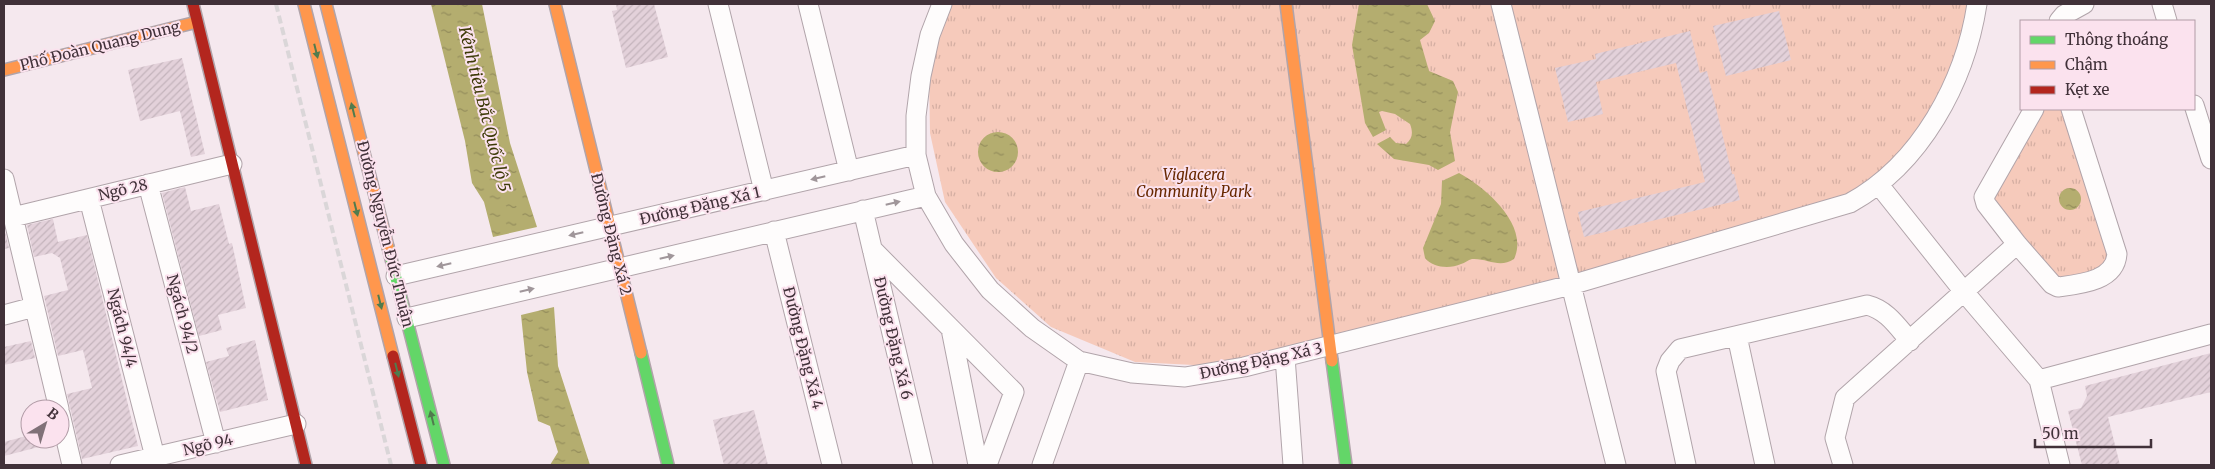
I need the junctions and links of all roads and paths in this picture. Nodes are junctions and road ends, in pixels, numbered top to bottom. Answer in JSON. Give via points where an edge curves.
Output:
{"nodes":[{"id":1,"x":193,"y":4,"type":"edge"},
{"id":2,"x":304,"y":4,"type":"edge"},
{"id":3,"x":326,"y":4,"type":"edge"},
{"id":4,"x":555,"y":4,"type":"edge"},
{"id":5,"x":718,"y":4,"type":"edge"},
{"id":6,"x":808,"y":4,"type":"edge"},
{"id":7,"x":942,"y":4,"type":"edge"},
{"id":8,"x":1286,"y":4,"type":"edge"},
{"id":9,"x":1501,"y":4,"type":"edge"},
{"id":10,"x":1977,"y":4,"type":"edge"},
{"id":11,"x":2084,"y":4,"type":"edge"},
{"id":12,"x":2162,"y":4,"type":"edge"},
{"id":13,"x":2061,"y":20,"type":"edge"},
{"id":14,"x":2167,"y":20,"type":"edge"},
{"id":15,"x":197,"y":22,"type":"junction"},
{"id":16,"x":4,"y":70,"type":"edge"},
{"id":17,"x":2200,"y":106,"type":"edge"},
{"id":18,"x":2033,"y":110,"type":"edge"},
{"id":19,"x":2071,"y":110,"type":"edge"},
{"id":20,"x":916,"y":156,"type":"junction"},
{"id":21,"x":2211,"y":159,"type":"edge"},
{"id":22,"x":232,"y":164,"type":"junction"},
{"id":23,"x":850,"y":171,"type":"junction"},
{"id":24,"x":4,"y":179,"type":"edge"},
{"id":25,"x":148,"y":184,"type":"junction"},
{"id":26,"x":1879,"y":185,"type":"junction"},
{"id":27,"x":764,"y":191,"type":"junction"},
{"id":28,"x":926,"y":196,"type":"junction"},
{"id":29,"x":89,"y":199,"type":"junction"},
{"id":30,"x":863,"y":210,"type":"junction"},
{"id":31,"x":13,"y":217,"type":"junction"},
{"id":32,"x":609,"y":226,"type":"junction"},
{"id":33,"x":774,"y":232,"type":"junction"},
{"id":34,"x":2017,"y":244,"type":"junction"},
{"id":35,"x":872,"y":249,"type":"junction"},
{"id":36,"x":620,"y":268,"type":"junction"},
{"id":37,"x":396,"y":276,"type":"junction"},
{"id":38,"x":374,"y":281,"type":"junction"},
{"id":39,"x":1571,"y":286,"type":"junction"},
{"id":40,"x":1964,"y":293,"type":"junction"},
{"id":41,"x":34,"y":307,"type":"junction"},
{"id":42,"x":4,"y":315,"type":"edge"},
{"id":43,"x":407,"y":318,"type":"junction"},
{"id":44,"x":385,"y":323,"type":"junction"},
{"id":45,"x":951,"y":329,"type":"junction"},
{"id":46,"x":2211,"y":334,"type":"edge"},
{"id":47,"x":1737,"y":336,"type":"junction"},
{"id":48,"x":1910,"y":341,"type":"junction"},
{"id":49,"x":1330,"y":346,"type":"junction"},
{"id":50,"x":1285,"y":357,"type":"junction"},
{"id":51,"x":1079,"y":361,"type":"junction"},
{"id":52,"x":2039,"y":380,"type":"junction"},
{"id":53,"x":57,"y":399,"type":"edge"},
{"id":54,"x":296,"y":424,"type":"junction"},
{"id":55,"x":216,"y":443,"type":"junction"},
{"id":56,"x":68,"y":449,"type":"edge"},
{"id":57,"x":155,"y":457,"type":"junction"},
{"id":58,"x":72,"y":465,"type":"edge"},
{"id":59,"x":120,"y":465,"type":"edge"},
{"id":60,"x":306,"y":465,"type":"edge"},
{"id":61,"x":421,"y":465,"type":"edge"},
{"id":62,"x":444,"y":465,"type":"edge"},
{"id":63,"x":668,"y":465,"type":"edge"},
{"id":64,"x":832,"y":465,"type":"edge"},
{"id":65,"x":923,"y":465,"type":"edge"},
{"id":66,"x":978,"y":465,"type":"edge"},
{"id":67,"x":988,"y":465,"type":"edge"},
{"id":68,"x":1042,"y":465,"type":"edge"},
{"id":69,"x":1293,"y":465,"type":"edge"},
{"id":70,"x":1346,"y":465,"type":"edge"},
{"id":71,"x":1616,"y":465,"type":"edge"},
{"id":72,"x":1686,"y":465,"type":"edge"},
{"id":73,"x":1765,"y":465,"type":"edge"},
{"id":74,"x":1843,"y":465,"type":"edge"},
{"id":75,"x":2060,"y":465,"type":"edge"}],
"edges":[{"from":1,"to":15,"type":"main road"},
{"from":2,"to":38,"type":"main road","name":"Đường Nguyễn Đức Thuận","one_way":true},
{"from":37,"to":3,"type":"main road","name":"Đường Nguyễn Đức Thuận","one_way":true},
{"from":4,"to":32,"type":"main road","name":"Đường Đặng Xá 2"},
{"from":5,"to":27,"type":"street"},
{"from":6,"to":23,"type":"street"},
{"from":7,"to":20,"type":"street","name":"Đường Đặng Xá 3","via":[[920,76]]},
{"from":8,"to":49,"type":"main road"},
{"from":9,"to":39,"type":"street"},
{"from":10,"to":26,"type":"street","name":"Đường Đặng Xá 3","via":[[1962,63],[1943,103],[1903,163]]},
{"from":11,"to":13,"type":"street","via":[[2064,14]]},
{"from":12,"to":14,"type":"street"},
{"from":15,"to":16,"type":"main road","name":"Phố Đoàn Quang Dung"},
{"from":15,"to":22,"type":"main road"},
{"from":17,"to":21,"type":"street"},
{"from":18,"to":34,"type":"street","via":[[1984,197]]},
{"from":19,"to":34,"type":"street","via":[[2116,254],[2116,263],[2104,277],[2058,287]]},
{"from":20,"to":23,"type":"street","name":"Đường Đặng Xá 1"},
{"from":20,"to":28,"type":"street","name":"Đường Đặng Xá 3"},
{"from":22,"to":25,"type":"street","name":"Ngõ 28"},
{"from":22,"to":54,"type":"main road"},
{"from":23,"to":27,"type":"street","name":"Đường Đặng Xá 1","one_way":true},
{"from":24,"to":31,"type":"street"},
{"from":25,"to":29,"type":"street","name":"Ngõ 28"},
{"from":25,"to":55,"type":"street","name":"Ngách 94/2"},
{"from":26,"to":39,"type":"street","name":"Đường Đặng Xá 3","via":[[1850,203]]},
{"from":26,"to":40,"type":"street"},
{"from":27,"to":32,"type":"street","name":"Đường Đặng Xá 1"},
{"from":30,"to":28,"type":"street","one_way":true},
{"from":28,"to":51,"type":"street","name":"Đường Đặng Xá 3","via":[[954,244],[990,290],[1032,328]]},
{"from":29,"to":31,"type":"street","name":"Ngõ 28"},
{"from":29,"to":57,"type":"street","name":"Ngách 94/4"},
{"from":30,"to":33,"type":"street"},
{"from":30,"to":35,"type":"street","name":"Đường Đặng Xá 6"},
{"from":31,"to":41,"type":"street"},
{"from":32,"to":36,"type":"main road","name":"Đường Đặng Xá 2"},
{"from":32,"to":37,"type":"street","name":"Đường Đặng Xá 1","one_way":true},
{"from":36,"to":33,"type":"street","one_way":true},
{"from":33,"to":64,"type":"street","name":"Đường Đặng Xá 4"},
{"from":34,"to":40,"type":"street"},
{"from":35,"to":45,"type":"street"},
{"from":35,"to":65,"type":"street","name":"Đường Đặng Xá 6"},
{"from":43,"to":36,"type":"street","one_way":true},
{"from":36,"to":63,"type":"main road","name":"Đường Đặng Xá 2"},
{"from":37,"to":38,"type":"main road"},
{"from":37,"to":43,"type":"main road","name":"Đường Nguyễn Đức Thuận"},
{"from":38,"to":44,"type":"main road","name":"Đường Nguyễn Đức Thuận","one_way":true},
{"from":39,"to":49,"type":"street","name":"Đường Đặng Xá 3"},
{"from":39,"to":71,"type":"street"},
{"from":40,"to":48,"type":"street"},
{"from":40,"to":52,"type":"street"},
{"from":41,"to":42,"type":"street"},
{"from":41,"to":53,"type":"street"},
{"from":43,"to":44,"type":"main road"},
{"from":62,"to":43,"type":"main road","name":"Đường Nguyễn Đức Thuận","one_way":true},
{"from":44,"to":61,"type":"main road","name":"Đường Nguyễn Đức Thuận","one_way":true},
{"from":45,"to":66,"type":"street"},
{"from":45,"to":67,"type":"street","via":[[1014,392]]},
{"from":46,"to":52,"type":"street"},
{"from":47,"to":48,"type":"street","via":[[1867,305],[1886,314]]},
{"from":47,"to":72,"type":"street","via":[[1680,349],[1670,360],[1666,371],[1668,386]]},
{"from":47,"to":73,"type":"street"},
{"from":48,"to":74,"type":"street","via":[[1845,398],[1835,438]]},
{"from":49,"to":50,"type":"street","name":"Đường Đặng Xá 3"},
{"from":49,"to":70,"type":"main road"},
{"from":50,"to":51,"type":"street","name":"Đường Đặng Xá 3","via":[[1185,377],[1132,373]]},
{"from":50,"to":69,"type":"street"},
{"from":51,"to":68,"type":"street"},
{"from":52,"to":75,"type":"street"},
{"from":54,"to":55,"type":"street","name":"Ngõ 94"},
{"from":54,"to":60,"type":"main road"},
{"from":55,"to":57,"type":"street","name":"Ngõ 94"},
{"from":56,"to":58,"type":"street"},
{"from":57,"to":59,"type":"street","name":"Ngõ 94"}]}
